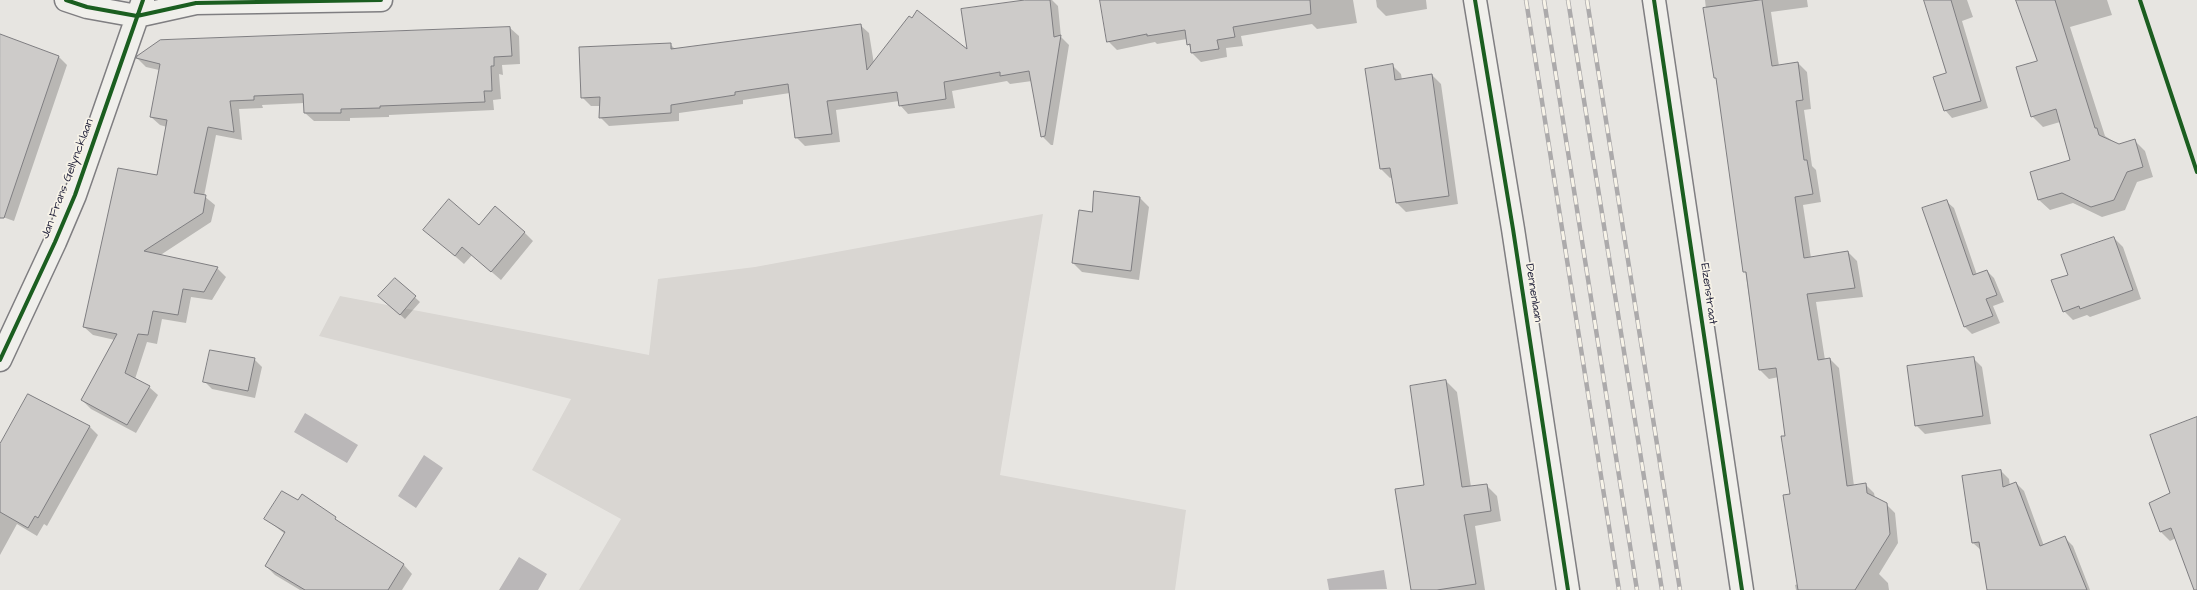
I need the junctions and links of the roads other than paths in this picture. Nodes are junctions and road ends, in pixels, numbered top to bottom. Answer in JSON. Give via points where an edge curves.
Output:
{"nodes":[{"id":1,"x":66,"y":0,"type":"edge"},
{"id":2,"x":382,"y":0,"type":"edge"},
{"id":3,"x":1475,"y":0,"type":"edge"},
{"id":4,"x":1654,"y":0,"type":"edge"},
{"id":5,"x":140,"y":8,"type":"edge"},
{"id":6,"x":0,"y":360,"type":"edge"},
{"id":7,"x":1568,"y":590,"type":"edge"},
{"id":8,"x":1742,"y":590,"type":"edge"}],
"edges":[{"from":1,"to":5,"type":"street","via":[[87,7]]},
{"from":2,"to":5,"type":"street","via":[[196,3]]},
{"from":3,"to":7,"type":"street","name":"Dennenlaan","via":[[1513,228]]},
{"from":4,"to":8,"type":"street","name":"Elzenstraat"},
{"from":5,"to":6,"type":"street","name":"Jan Frans Gellyncklaan","via":[[75,195]]}]}
